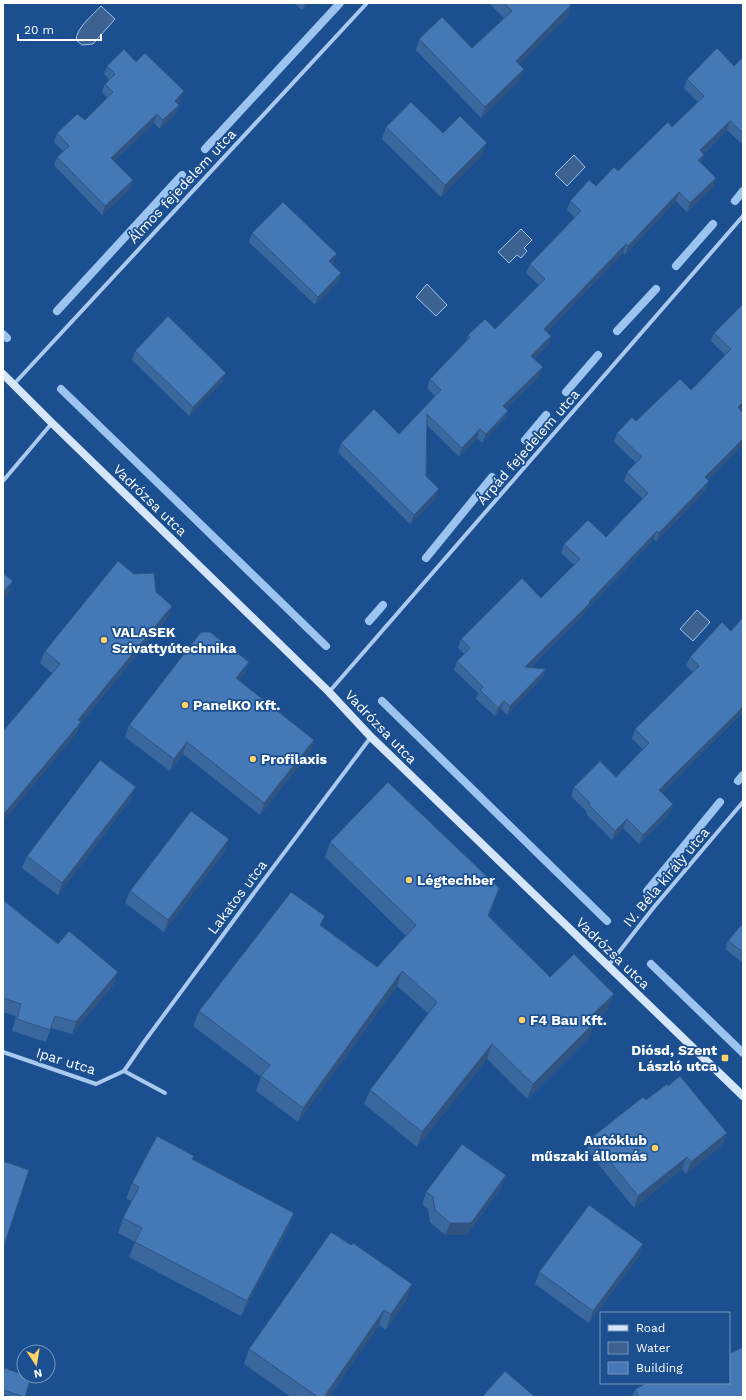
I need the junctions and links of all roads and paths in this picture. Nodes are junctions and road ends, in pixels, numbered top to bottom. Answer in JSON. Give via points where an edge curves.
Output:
{"nodes":[{"id":1,"x":367,"y":3,"type":"edge"},
{"id":2,"x":743,"y":216,"type":"edge"},
{"id":3,"x":3,"y":374,"type":"edge"},
{"id":4,"x":14,"y":384,"type":"junction"},
{"id":5,"x":52,"y":423,"type":"junction"},
{"id":6,"x":3,"y":481,"type":"edge"},
{"id":7,"x":330,"y":692,"type":"junction"},
{"id":8,"x":371,"y":737,"type":"junction"},
{"id":9,"x":743,"y":802,"type":"edge"},
{"id":10,"x":608,"y":966,"type":"junction"},
{"id":11,"x":3,"y":1052,"type":"edge"},
{"id":12,"x":124,"y":1071,"type":"junction"},
{"id":13,"x":165,"y":1093,"type":"dead end"},
{"id":14,"x":743,"y":1096,"type":"edge"}],
"edges":[{"from":1,"to":4,"type":"street","name":"Álmos fejedelem utca"},
{"from":2,"to":7,"type":"street","name":"Árpád fejedelem utca"},
{"from":3,"to":4,"type":"street","name":"Vadrózsa utca"},
{"from":4,"to":5,"type":"street","name":"Vadrózsa utca"},
{"from":5,"to":6,"type":"street"},
{"from":5,"to":7,"type":"street","name":"Vadrózsa utca"},
{"from":7,"to":8,"type":"street","name":"Vadrózsa utca"},
{"from":8,"to":10,"type":"street","name":"Vadrózsa utca"},
{"from":8,"to":12,"type":"street","name":"Lakatos utca"},
{"from":9,"to":10,"type":"street","name":"IV. Béla király utca"},
{"from":10,"to":14,"type":"street","name":"Vadrózsa utca"},
{"from":11,"to":12,"type":"street","name":"Ipar utca","via":[[96,1084]]},
{"from":12,"to":13,"type":"street"}]}
